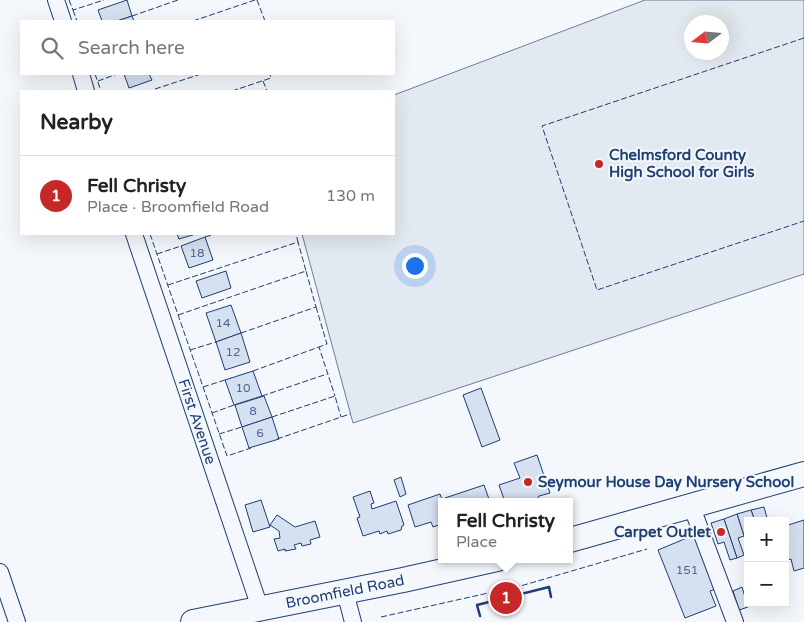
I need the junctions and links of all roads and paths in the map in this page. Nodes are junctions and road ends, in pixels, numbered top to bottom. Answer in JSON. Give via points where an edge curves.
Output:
{"nodes":[{"id":1,"x":56,"y":0,"type":"edge"},
{"id":2,"x":63,"y":20,"type":"edge"},
{"id":3,"x":81,"y":75,"type":"edge"},
{"id":4,"x":86,"y":90,"type":"edge"},
{"id":5,"x":134,"y":235,"type":"edge"},
{"id":6,"x":804,"y":474,"type":"edge"},
{"id":7,"x":691,"y":505,"type":"junction"},
{"id":8,"x":573,"y":539,"type":"edge"},
{"id":9,"x":479,"y":563,"type":"edge"},
{"id":10,"x":0,"y":572,"type":"edge"},
{"id":11,"x":346,"y":592,"type":"junction"},
{"id":12,"x":260,"y":608,"type":"junction"},
{"id":13,"x":17,"y":622,"type":"edge"},
{"id":14,"x":193,"y":622,"type":"edge"},
{"id":15,"x":353,"y":622,"type":"edge"},
{"id":16,"x":736,"y":622,"type":"edge"}],
"edges":[{"from":1,"to":2,"type":"street"},
{"from":3,"to":4,"type":"street"},
{"from":5,"to":12,"type":"street","name":"First Avenue"},
{"from":6,"to":7,"type":"main road"},
{"from":7,"to":8,"type":"main road"},
{"from":7,"to":16,"type":"street"},
{"from":9,"to":11,"type":"main road","name":"Broomfield Road"},
{"from":10,"to":13,"type":"street"},
{"from":11,"to":12,"type":"main road","name":"Broomfield Road"},
{"from":11,"to":15,"type":"street"},
{"from":12,"to":14,"type":"main road","name":"Broomfield Road"}]}
